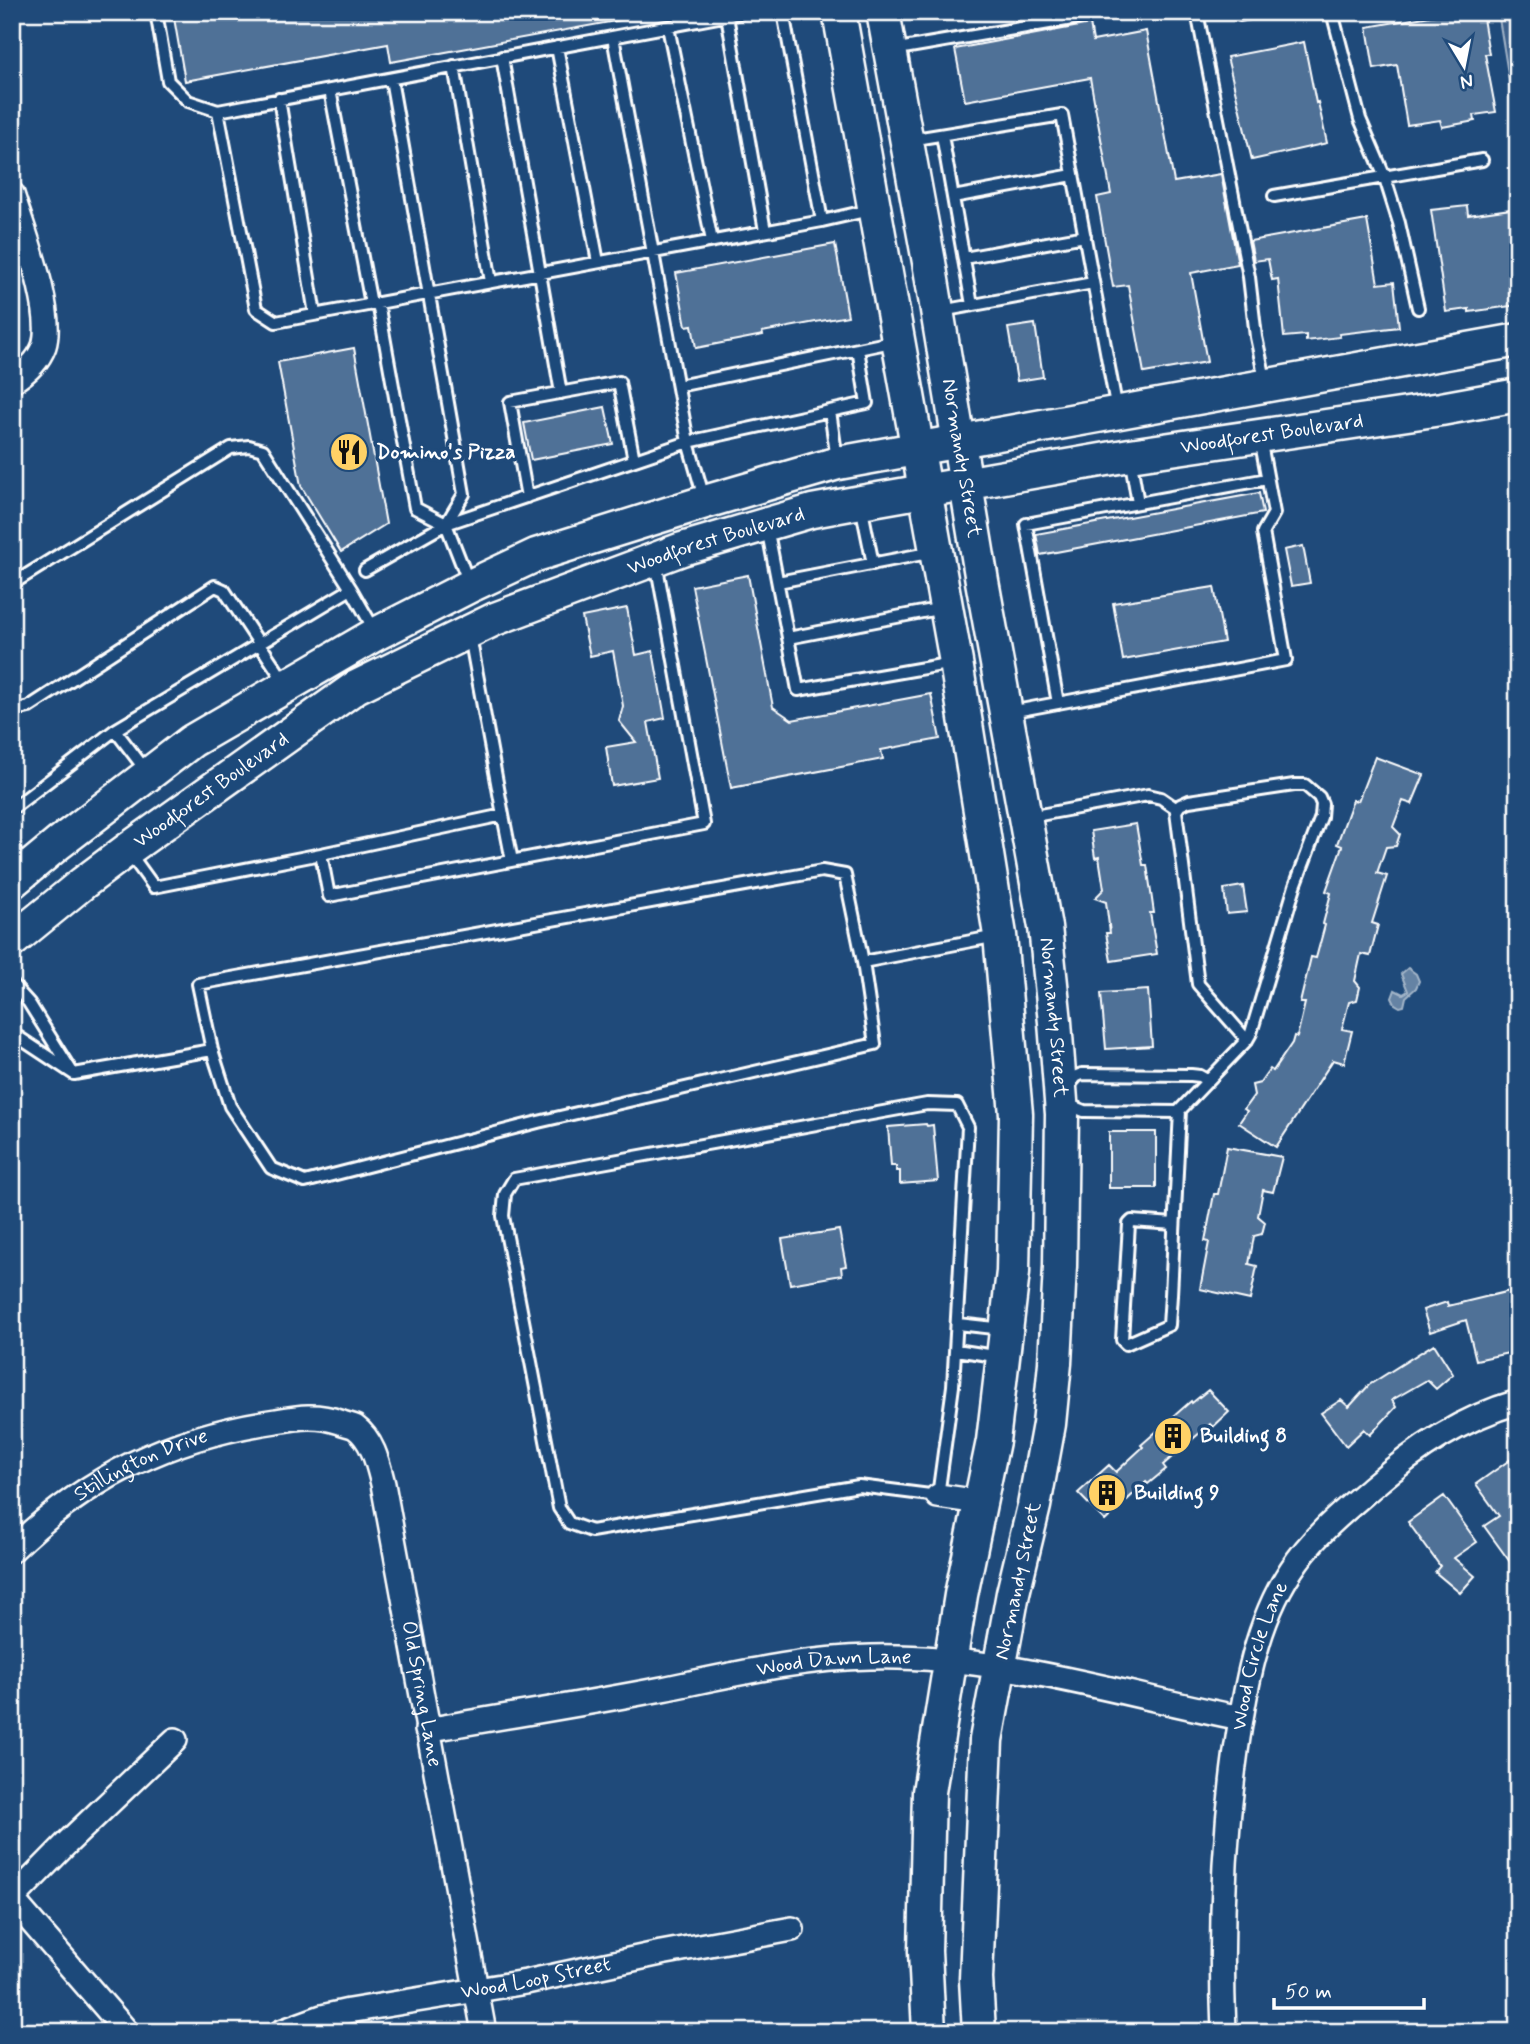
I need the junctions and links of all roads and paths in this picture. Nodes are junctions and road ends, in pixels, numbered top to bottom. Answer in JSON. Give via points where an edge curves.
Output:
{"nodes":[{"id":1,"x":156,"y":12,"type":"edge"},
{"id":2,"x":745,"y":12,"type":"edge"},
{"id":3,"x":783,"y":12,"type":"edge"},
{"id":4,"x":839,"y":12,"type":"edge"},
{"id":5,"x":883,"y":12,"type":"edge"},
{"id":6,"x":1113,"y":12,"type":"edge"},
{"id":7,"x":1197,"y":12,"type":"edge"},
{"id":8,"x":1256,"y":12,"type":"edge"},
{"id":9,"x":1332,"y":12,"type":"edge"},
{"id":10,"x":1240,"y":15,"type":"dead end"},
{"id":11,"x":727,"y":16,"type":"junction"},
{"id":12,"x":668,"y":27,"type":"junction"},
{"id":13,"x":613,"y":37,"type":"junction"},
{"id":14,"x":557,"y":47,"type":"junction"},
{"id":15,"x":889,"y":51,"type":"junction"},
{"id":16,"x":502,"y":57,"type":"junction"},
{"id":17,"x":454,"y":66,"type":"junction"},
{"id":18,"x":391,"y":79,"type":"junction"},
{"id":19,"x":330,"y":90,"type":"junction"},
{"id":20,"x":279,"y":99,"type":"junction"},
{"id":21,"x":218,"y":111,"type":"junction"},
{"id":22,"x":942,"y":135,"type":"junction"},
{"id":23,"x":904,"y":136,"type":"junction"},
{"id":24,"x":862,"y":141,"type":"junction"},
{"id":25,"x":1482,"y":160,"type":"dead end"},
{"id":26,"x":1073,"y":175,"type":"junction"},
{"id":27,"x":1384,"y":175,"type":"junction"},
{"id":28,"x":12,"y":194,"type":"edge"},
{"id":29,"x":1273,"y":196,"type":"dead end"},
{"id":30,"x":953,"y":197,"type":"junction"},
{"id":31,"x":874,"y":210,"type":"junction"},
{"id":32,"x":822,"y":221,"type":"junction"},
{"id":33,"x":765,"y":231,"type":"junction"},
{"id":34,"x":1085,"y":236,"type":"junction"},
{"id":35,"x":712,"y":241,"type":"junction"},
{"id":36,"x":654,"y":252,"type":"junction"},
{"id":37,"x":964,"y":258,"type":"junction"},
{"id":38,"x":598,"y":262,"type":"junction"},
{"id":39,"x":541,"y":273,"type":"junction"},
{"id":40,"x":491,"y":282,"type":"junction"},
{"id":41,"x":1093,"y":283,"type":"junction"},
{"id":42,"x":427,"y":293,"type":"junction"},
{"id":43,"x":374,"y":303,"type":"junction"},
{"id":44,"x":972,"y":305,"type":"junction"},
{"id":45,"x":1418,"y":309,"type":"dead end"},
{"id":46,"x":937,"y":312,"type":"junction"},
{"id":47,"x":316,"y":314,"type":"junction"},
{"id":48,"x":898,"y":340,"type":"junction"},
{"id":49,"x":1518,"y":340,"type":"edge"},
{"id":50,"x":858,"y":349,"type":"junction"},
{"id":51,"x":12,"y":381,"type":"edge"},
{"id":52,"x":678,"y":386,"type":"junction"},
{"id":53,"x":1259,"y":388,"type":"junction"},
{"id":54,"x":561,"y":393,"type":"junction"},
{"id":55,"x":1518,"y":395,"type":"edge"},
{"id":56,"x":830,"y":411,"type":"junction"},
{"id":57,"x":1117,"y":413,"type":"junction"},
{"id":58,"x":1259,"y":436,"type":"junction"},
{"id":59,"x":959,"y":441,"type":"junction"},
{"id":60,"x":688,"y":442,"type":"junction"},
{"id":61,"x":917,"y":449,"type":"junction"},
{"id":62,"x":1130,"y":455,"type":"junction"},
{"id":63,"x":634,"y":460,"type":"junction"},
{"id":64,"x":838,"y":463,"type":"junction"},
{"id":65,"x":1267,"y":480,"type":"junction"},
{"id":66,"x":966,"y":484,"type":"junction"},
{"id":67,"x":925,"y":491,"type":"junction"},
{"id":68,"x":527,"y":497,"type":"junction"},
{"id":69,"x":705,"y":502,"type":"junction"},
{"id":70,"x":861,"y":502,"type":"junction"},
{"id":71,"x":1138,"y":503,"type":"junction"},
{"id":72,"x":446,"y":524,"type":"junction"},
{"id":73,"x":767,"y":524,"type":"junction"},
{"id":74,"x":936,"y":552,"type":"junction"},
{"id":75,"x":656,"y":560,"type":"junction"},
{"id":76,"x":873,"y":564,"type":"junction"},
{"id":77,"x":365,"y":570,"type":"dead end"},
{"id":78,"x":778,"y":582,"type":"junction"},
{"id":79,"x":12,"y":584,"type":"edge"},
{"id":80,"x":470,"y":586,"type":"junction"},
{"id":81,"x":351,"y":589,"type":"junction"},
{"id":82,"x":946,"y":607,"type":"junction"},
{"id":83,"x":482,"y":626,"type":"junction"},
{"id":84,"x":376,"y":634,"type":"junction"},
{"id":85,"x":788,"y":638,"type":"junction"},
{"id":86,"x":260,"y":645,"type":"junction"},
{"id":87,"x":956,"y":662,"type":"junction"},
{"id":88,"x":287,"y":686,"type":"junction"},
{"id":89,"x":1058,"y":703,"type":"junction"},
{"id":90,"x":12,"y":711,"type":"edge"},
{"id":91,"x":1007,"y":712,"type":"junction"},
{"id":92,"x":115,"y":730,"type":"junction"},
{"id":93,"x":149,"y":774,"type":"junction"},
{"id":94,"x":12,"y":809,"type":"edge"},
{"id":95,"x":1177,"y":809,"type":"junction"},
{"id":96,"x":177,"y":814,"type":"junction"},
{"id":97,"x":503,"y":815,"type":"junction"},
{"id":98,"x":1026,"y":817,"type":"junction"},
{"id":99,"x":982,"y":824,"type":"junction"},
{"id":100,"x":127,"y":850,"type":"junction"},
{"id":101,"x":321,"y":854,"type":"junction"},
{"id":102,"x":512,"y":860,"type":"junction"},
{"id":103,"x":18,"y":866,"type":"edge"},
{"id":104,"x":1000,"y":935,"type":"junction"},
{"id":105,"x":12,"y":941,"type":"edge"},
{"id":106,"x":863,"y":962,"type":"junction"},
{"id":107,"x":12,"y":984,"type":"edge"},
{"id":108,"x":12,"y":1033,"type":"edge"},
{"id":109,"x":1247,"y":1040,"type":"junction"},
{"id":110,"x":212,"y":1051,"type":"junction"},
{"id":111,"x":74,"y":1074,"type":"junction"},
{"id":112,"x":1207,"y":1080,"type":"junction"},
{"id":113,"x":1060,"y":1091,"type":"junction"},
{"id":114,"x":1014,"y":1094,"type":"junction"},
{"id":115,"x":1179,"y":1112,"type":"junction"},
{"id":116,"x":1174,"y":1223,"type":"junction"},
{"id":117,"x":958,"y":1324,"type":"junction"},
{"id":118,"x":956,"y":1350,"type":"junction"},
{"id":119,"x":1003,"y":1354,"type":"junction"},
{"id":120,"x":1053,"y":1383,"type":"junction"},
{"id":121,"x":1518,"y":1402,"type":"edge"},
{"id":122,"x":290,"y":1419,"type":"joint"},
{"id":123,"x":938,"y":1496,"type":"junction"},
{"id":124,"x":980,"y":1502,"type":"junction"},
{"id":125,"x":12,"y":1550,"type":"edge"},
{"id":126,"x":951,"y":1660,"type":"junction"},
{"id":127,"x":1000,"y":1666,"type":"junction"},
{"id":128,"x":1241,"y":1718,"type":"junction"},
{"id":129,"x":427,"y":1730,"type":"junction"},
{"id":130,"x":175,"y":1740,"type":"dead end"},
{"id":131,"x":12,"y":1899,"type":"edge"},
{"id":132,"x":792,"y":1929,"type":"dead end"},
{"id":133,"x":925,"y":1951,"type":"junction"},
{"id":134,"x":977,"y":1959,"type":"junction"},
{"id":135,"x":477,"y":1990,"type":"junction"},
{"id":136,"x":127,"y":2032,"type":"edge"},
{"id":137,"x":281,"y":2032,"type":"edge"},
{"id":138,"x":484,"y":2032,"type":"edge"},
{"id":139,"x":929,"y":2032,"type":"edge"},
{"id":140,"x":979,"y":2032,"type":"edge"},
{"id":141,"x":1224,"y":2032,"type":"edge"}],
"edges":[{"from":1,"to":21,"type":"lane","via":[[168,81],[188,101]]},
{"from":2,"to":11,"type":"lane"},
{"from":3,"to":32,"type":"lane"},
{"from":4,"to":24,"type":"main road","name":"Normandy Street"},
{"from":5,"to":15,"type":"main road","name":"Normandy Street"},
{"from":6,"to":15,"type":"lane"},
{"from":7,"to":53,"type":"lane","via":[[1249,278]]},
{"from":8,"to":10,"type":"lane"},
{"from":9,"to":27,"type":"lane","via":[[1360,119]]},
{"from":11,"to":12,"type":"lane"},
{"from":11,"to":33,"type":"lane"},
{"from":12,"to":13,"type":"lane"},
{"from":12,"to":35,"type":"lane"},
{"from":13,"to":14,"type":"lane"},
{"from":13,"to":36,"type":"lane"},
{"from":14,"to":16,"type":"lane"},
{"from":14,"to":38,"type":"lane"},
{"from":15,"to":23,"type":"main road","name":"Normandy Street"},
{"from":16,"to":17,"type":"lane"},
{"from":16,"to":39,"type":"lane"},
{"from":17,"to":18,"type":"lane"},
{"from":17,"to":40,"type":"lane"},
{"from":18,"to":19,"type":"lane"},
{"from":18,"to":42,"type":"lane"},
{"from":19,"to":20,"type":"lane"},
{"from":19,"to":43,"type":"lane"},
{"from":20,"to":21,"type":"lane"},
{"from":20,"to":47,"type":"lane"},
{"from":21,"to":47,"type":"lane","via":[[256,309],[276,322]]},
{"from":22,"to":23,"type":"lane"},
{"from":22,"to":26,"type":"lane","via":[[1062,115]]},
{"from":22,"to":30,"type":"lane"},
{"from":23,"to":24,"type":"main road"},
{"from":23,"to":46,"type":"main road","name":"Normandy Street"},
{"from":24,"to":31,"type":"main road","name":"Normandy Street"},
{"from":25,"to":27,"type":"lane"},
{"from":26,"to":30,"type":"lane"},
{"from":26,"to":34,"type":"lane"},
{"from":27,"to":29,"type":"lane"},
{"from":27,"to":45,"type":"lane"},
{"from":28,"to":51,"type":"street","via":[[47,324],[41,353]]},
{"from":30,"to":37,"type":"lane"},
{"from":31,"to":32,"type":"lane"},
{"from":31,"to":48,"type":"main road","name":"Normandy Street"},
{"from":32,"to":33,"type":"lane"},
{"from":33,"to":35,"type":"lane"},
{"from":34,"to":37,"type":"lane"},
{"from":34,"to":41,"type":"lane"},
{"from":35,"to":36,"type":"lane"},
{"from":36,"to":38,"type":"lane"},
{"from":36,"to":52,"type":"lane"},
{"from":37,"to":44,"type":"lane"},
{"from":38,"to":39,"type":"lane"},
{"from":39,"to":40,"type":"lane"},
{"from":39,"to":54,"type":"lane"},
{"from":40,"to":42,"type":"lane"},
{"from":41,"to":44,"type":"lane"},
{"from":41,"to":57,"type":"lane"},
{"from":42,"to":43,"type":"lane"},
{"from":42,"to":72,"type":"lane","via":[[464,494]]},
{"from":43,"to":47,"type":"lane"},
{"from":43,"to":72,"type":"lane","via":[[415,508]]},
{"from":44,"to":46,"type":"lane"},
{"from":46,"to":59,"type":"main road","name":"Normandy Street"},
{"from":48,"to":50,"type":"lane"},
{"from":48,"to":61,"type":"main road","name":"Normandy Street"},
{"from":49,"to":53,"type":"main road","name":"Woodforest Boulevard"},
{"from":50,"to":52,"type":"lane"},
{"from":50,"to":56,"type":"lane","via":[[867,403]]},
{"from":52,"to":60,"type":"lane"},
{"from":53,"to":57,"type":"main road","name":"Woodforest Boulevard"},
{"from":53,"to":58,"type":"main road"},
{"from":54,"to":63,"type":"lane","via":[[619,382]]},
{"from":54,"to":68,"type":"lane","via":[[510,402]]},
{"from":55,"to":58,"type":"main road","name":"Woodforest Boulevard"},
{"from":56,"to":60,"type":"lane"},
{"from":56,"to":64,"type":"lane"},
{"from":57,"to":59,"type":"main road","name":"Woodforest Boulevard"},
{"from":58,"to":62,"type":"main road","name":"Woodforest Boulevard"},
{"from":58,"to":65,"type":"lane"},
{"from":59,"to":61,"type":"main road","name":"Woodforest Boulevard"},
{"from":59,"to":66,"type":"main road","name":"Normandy Street"},
{"from":60,"to":63,"type":"lane"},
{"from":60,"to":69,"type":"lane"},
{"from":61,"to":64,"type":"main road","name":"Woodforest Boulevard"},
{"from":61,"to":67,"type":"main road","name":"Normandy Street"},
{"from":62,"to":66,"type":"main road","name":"Woodforest Boulevard"},
{"from":62,"to":71,"type":"lane"},
{"from":63,"to":68,"type":"lane"},
{"from":64,"to":69,"type":"main road","name":"Woodforest Boulevard"},
{"from":65,"to":71,"type":"lane"},
{"from":65,"to":89,"type":"lane","via":[[1274,513],[1263,532],[1286,660]]},
{"from":66,"to":67,"type":"main road","name":"Woodforest Boulevard"},
{"from":66,"to":91,"type":"main road","name":"Normandy Street"},
{"from":67,"to":70,"type":"main road","name":"Woodforest Boulevard"},
{"from":67,"to":74,"type":"main road","name":"Normandy Street"},
{"from":68,"to":72,"type":"lane"},
{"from":69,"to":80,"type":"main road","name":"Woodforest Boulevard","via":[[536,555]]},
{"from":70,"to":73,"type":"main road","name":"Woodforest Boulevard"},
{"from":70,"to":76,"type":"lane"},
{"from":71,"to":89,"type":"lane","via":[[1026,524]]},
{"from":72,"to":77,"type":"lane"},
{"from":72,"to":80,"type":"lane"},
{"from":73,"to":75,"type":"main road","name":"Woodforest Boulevard"},
{"from":73,"to":78,"type":"lane"},
{"from":74,"to":76,"type":"lane"},
{"from":74,"to":82,"type":"main road","name":"Normandy Street"},
{"from":75,"to":83,"type":"main road","name":"Woodforest Boulevard"},
{"from":75,"to":102,"type":"lane","via":[[704,824]]},
{"from":76,"to":78,"type":"lane"},
{"from":78,"to":85,"type":"lane"},
{"from":79,"to":81,"type":"lane","via":[[231,448],[249,446],[263,450]]},
{"from":80,"to":83,"type":"main road"},
{"from":80,"to":84,"type":"main road","name":"Woodforest Boulevard"},
{"from":81,"to":84,"type":"lane"},
{"from":81,"to":86,"type":"lane"},
{"from":82,"to":85,"type":"lane"},
{"from":82,"to":87,"type":"main road","name":"Normandy Street"},
{"from":83,"to":96,"type":"main road","name":"Woodforest Boulevard","via":[[356,687]]},
{"from":83,"to":97,"type":"lane"},
{"from":84,"to":88,"type":"main road","name":"Woodforest Boulevard"},
{"from":85,"to":87,"type":"lane","via":[[798,690]]},
{"from":86,"to":88,"type":"lane"},
{"from":86,"to":90,"type":"lane","via":[[224,590],[215,586],[29,707]]},
{"from":86,"to":92,"type":"lane"},
{"from":87,"to":99,"type":"main road","name":"Normandy Street"},
{"from":88,"to":93,"type":"main road","name":"Woodforest Boulevard","via":[[192,741]]},
{"from":89,"to":91,"type":"lane"},
{"from":91,"to":98,"type":"main road","name":"Normandy Street"},
{"from":92,"to":93,"type":"lane"},
{"from":92,"to":94,"type":"lane"},
{"from":93,"to":96,"type":"main road"},
{"from":93,"to":103,"type":"main road","name":"Woodforest Boulevard"},
{"from":95,"to":98,"type":"lane","via":[[1148,795]]},
{"from":95,"to":109,"type":"lane","via":[[1198,984]]},
{"from":95,"to":109,"type":"lane","via":[[1189,802],[1294,785],[1311,788],[1321,800],[1321,817]]},
{"from":96,"to":100,"type":"main road","name":"Woodforest Boulevard"},
{"from":97,"to":101,"type":"lane"},
{"from":97,"to":102,"type":"lane"},
{"from":98,"to":99,"type":"main road"},
{"from":98,"to":113,"type":"main road","name":"Normandy Street","via":[[1045,927]]},
{"from":99,"to":104,"type":"main road","name":"Normandy Street"},
{"from":100,"to":101,"type":"lane","via":[[154,887]]},
{"from":100,"to":105,"type":"main road","name":"Woodforest Boulevard"},
{"from":101,"to":102,"type":"lane","via":[[329,896]]},
{"from":104,"to":106,"type":"lane"},
{"from":104,"to":114,"type":"main road","name":"Normandy Street"},
{"from":106,"to":110,"type":"lane","via":[[845,875],[822,871],[198,984]]},
{"from":106,"to":110,"type":"lane","via":[[875,1044],[305,1182],[271,1168],[230,1106]]},
{"from":107,"to":111,"type":"lane"},
{"from":108,"to":111,"type":"lane"},
{"from":109,"to":112,"type":"lane"},
{"from":110,"to":111,"type":"lane"},
{"from":112,"to":113,"type":"lane","via":[[1191,1075],[1082,1074]]},
{"from":112,"to":115,"type":"lane"},
{"from":113,"to":114,"type":"main road"},
{"from":113,"to":115,"type":"lane","via":[[1084,1111]]},
{"from":113,"to":120,"type":"main road","name":"Normandy Street","via":[[1060,1266]]},
{"from":114,"to":119,"type":"main road","name":"Normandy Street","via":[[1013,1272]]},
{"from":115,"to":116,"type":"lane"},
{"from":116,"to":116,"type":"lane","via":[[1129,1224],[1122,1340],[1126,1344],[1169,1325]]},
{"from":117,"to":118,"type":"lane"},
{"from":117,"to":119,"type":"lane"},
{"from":117,"to":123,"type":"lane","via":[[968,1127],[957,1105],[928,1104],[514,1179],[505,1194],[503,1216],[559,1508],[569,1523],[591,1531],[859,1486]]},
{"from":118,"to":119,"type":"lane"},
{"from":118,"to":123,"type":"lane"},
{"from":119,"to":120,"type":"main road"},
{"from":119,"to":124,"type":"main road","name":"Normandy Street"},
{"from":120,"to":127,"type":"main road","name":"Normandy Street","via":[[1037,1492]]},
{"from":121,"to":128,"type":"street","name":"Wood Circle Lane","via":[[1441,1434],[1403,1460],[1304,1551],[1265,1621]]},
{"from":122,"to":125,"type":"street","name":"Stillington Drive","via":[[193,1438],[129,1464],[67,1502]]},
{"from":122,"to":129,"type":"street","name":"Old Spring Lane","via":[[313,1415],[355,1427],[373,1449]]},
{"from":123,"to":124,"type":"street"},
{"from":124,"to":126,"type":"main road","name":"Normandy Street"},
{"from":126,"to":127,"type":"street","name":"Wood Dawn Lane"},
{"from":126,"to":129,"type":"street","name":"Wood Dawn Lane","via":[[827,1659]]},
{"from":126,"to":133,"type":"main road","name":"Normandy Street","via":[[929,1792]]},
{"from":127,"to":128,"type":"street","name":"Wood Dawn Lane"},
{"from":127,"to":134,"type":"main road","name":"Normandy Street","via":[[986,1740]]},
{"from":128,"to":141,"type":"street","name":"Wood Circle Lane","via":[[1223,1863]]},
{"from":129,"to":135,"type":"street","name":"Old Spring Lane"},
{"from":130,"to":131,"type":"street"},
{"from":131,"to":136,"type":"street"},
{"from":132,"to":135,"type":"street","name":"Wood Loop Street"},
{"from":133,"to":134,"type":"main road"},
{"from":133,"to":139,"type":"main road","name":"Normandy Street"},
{"from":134,"to":140,"type":"main road","name":"Normandy Street"},
{"from":135,"to":137,"type":"street","name":"Wood Loop Street","via":[[349,2011]]},
{"from":135,"to":138,"type":"street","name":"Old Spring Lane"}]}
